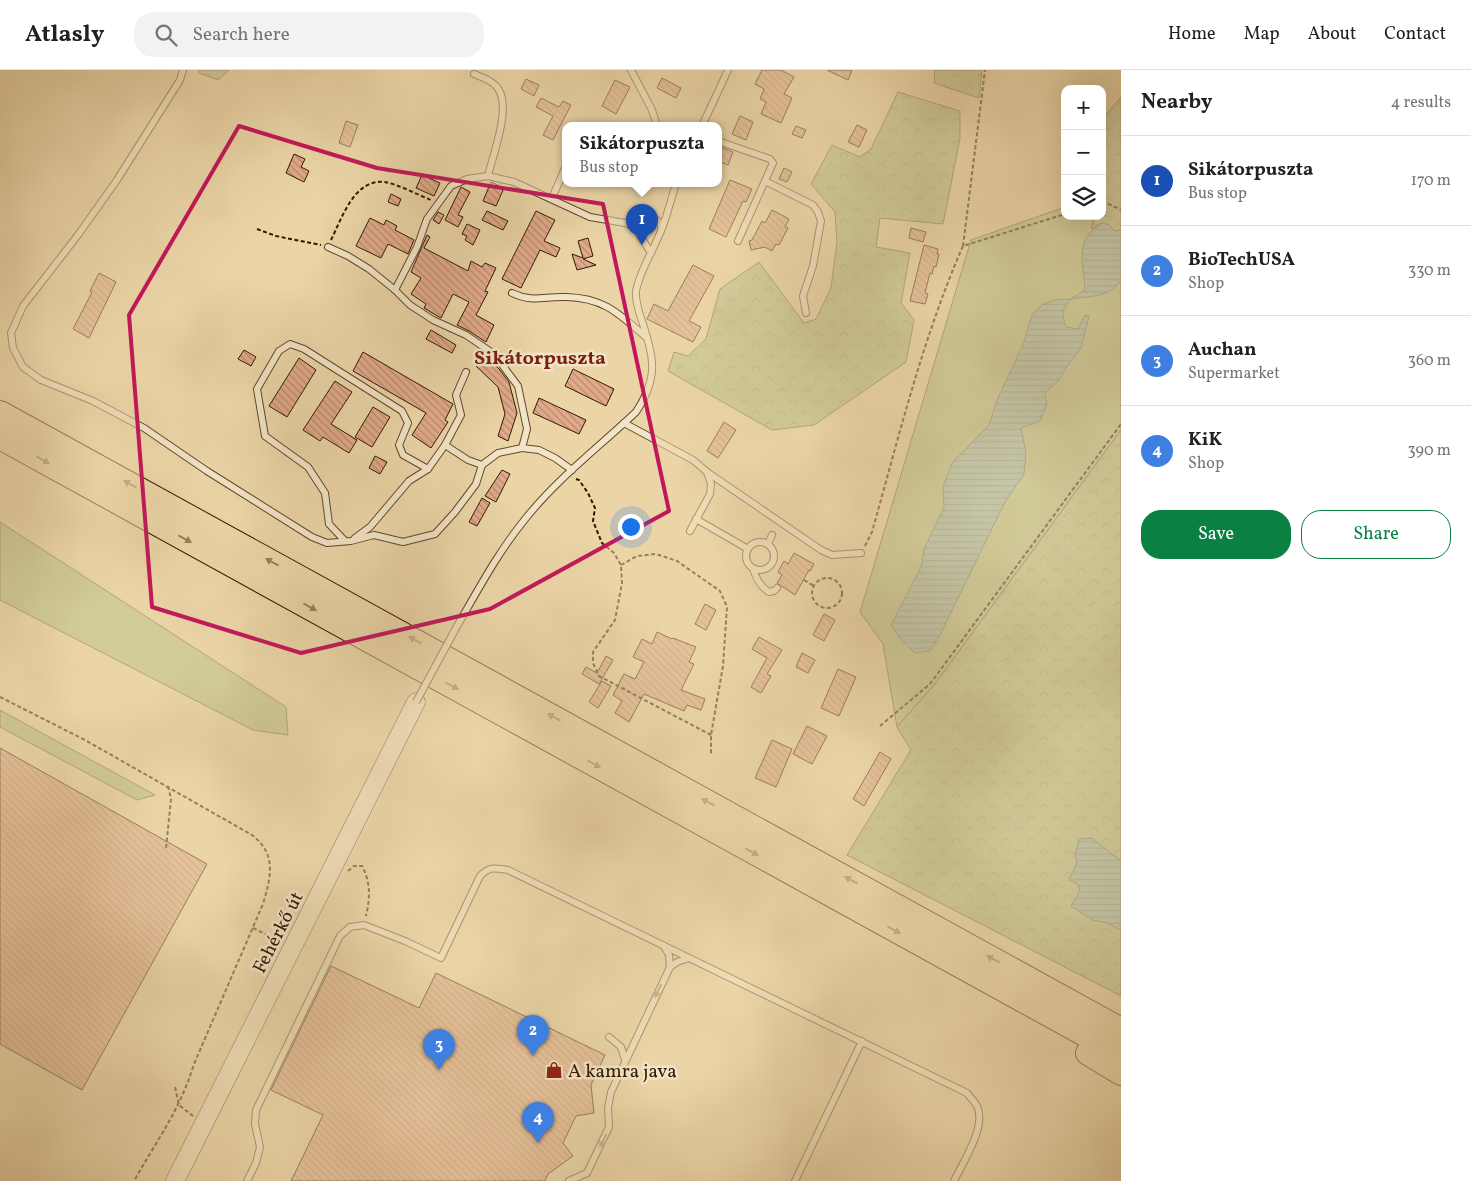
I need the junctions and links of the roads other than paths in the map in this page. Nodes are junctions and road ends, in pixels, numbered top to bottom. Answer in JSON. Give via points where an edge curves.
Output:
{"nodes":[{"id":1,"x":183,"y":70,"type":"edge"},
{"id":2,"x":631,"y":70,"type":"edge"},
{"id":3,"x":728,"y":70,"type":"edge"},
{"id":4,"x":474,"y":74,"type":"dead end"},
{"id":5,"x":656,"y":122,"type":"edge"},
{"id":6,"x":704,"y":122,"type":"edge"},
{"id":7,"x":722,"y":141,"type":"edge"},
{"id":8,"x":562,"y":175,"type":"edge"},
{"id":9,"x":488,"y":176,"type":"junction"},
{"id":10,"x":765,"y":182,"type":"junction"},
{"id":11,"x":675,"y":187,"type":"edge"},
{"id":12,"x":552,"y":198,"type":"junction"},
{"id":13,"x":638,"y":228,"type":"junction"},
{"id":14,"x":662,"y":230,"type":"junction"},
{"id":15,"x":738,"y":241,"type":"dead end"},
{"id":16,"x":328,"y":247,"type":"road end"},
{"id":17,"x":651,"y":253,"type":"junction"},
{"id":18,"x":395,"y":290,"type":"junction"},
{"id":19,"x":512,"y":293,"type":"dead end"},
{"id":20,"x":806,"y":313,"type":"dead end"},
{"id":21,"x":648,"y":339,"type":"junction"},
{"id":22,"x":466,"y":372,"type":"dead end"},
{"id":23,"x":0,"y":413,"type":"edge"},
{"id":24,"x":624,"y":423,"type":"junction"},
{"id":25,"x":0,"y":437,"type":"edge"},
{"id":26,"x":445,"y":445,"type":"junction"},
{"id":27,"x":522,"y":448,"type":"junction"},
{"id":28,"x":482,"y":465,"type":"junction"},
{"id":29,"x":428,"y":469,"type":"junction"},
{"id":30,"x":708,"y":472,"type":"junction"},
{"id":31,"x":569,"y":473,"type":"junction"},
{"id":32,"x":696,"y":519,"type":"junction"},
{"id":33,"x":690,"y":531,"type":"dead end"},
{"id":34,"x":772,"y":535,"type":"dead end"},
{"id":35,"x":348,"y":541,"type":"junction"},
{"id":36,"x":768,"y":544,"type":"junction"},
{"id":37,"x":748,"y":550,"type":"junction"},
{"id":38,"x":861,"y":553,"type":"road end"},
{"id":39,"x":753,"y":568,"type":"junction"},
{"id":40,"x":777,"y":588,"type":"dead end"},
{"id":41,"x":416,"y":702,"type":"joint"},
{"id":42,"x":664,"y":945,"type":"junction"},
{"id":43,"x":689,"y":958,"type":"junction"},
{"id":44,"x":950,"y":960,"type":"junction"},
{"id":45,"x":670,"y":967,"type":"junction"},
{"id":46,"x":1036,"y":982,"type":"junction"},
{"id":47,"x":1121,"y":1019,"type":"edge"},
{"id":48,"x":1121,"y":1030,"type":"edge"},
{"id":49,"x":609,"y":1037,"type":"dead end"},
{"id":50,"x":862,"y":1042,"type":"junction"},
{"id":51,"x":1121,"y":1054,"type":"edge"},
{"id":52,"x":626,"y":1060,"type":"junction"},
{"id":53,"x":1121,"y":1073,"type":"edge"},
{"id":54,"x":175,"y":1181,"type":"edge"},
{"id":55,"x":247,"y":1181,"type":"edge"},
{"id":56,"x":569,"y":1181,"type":"edge"},
{"id":57,"x":795,"y":1181,"type":"edge"},
{"id":58,"x":954,"y":1181,"type":"edge"}],
"edges":[{"from":1,"to":35,"type":"lane","via":[[180,80],[117,180],[23,306],[11,333],[14,348],[23,367],[41,380],[93,401],[144,428],[312,537],[327,543]]},
{"from":2,"to":5,"type":"lane"},
{"from":3,"to":6,"type":"lane"},
{"from":4,"to":9,"type":"lane","via":[[496,86],[503,100],[503,118]]},
{"from":7,"to":10,"type":"lane","via":[[770,159],[773,163]]},
{"from":8,"to":12,"type":"lane"},
{"from":9,"to":12,"type":"lane","via":[[514,182]]},
{"from":9,"to":18,"type":"lane","via":[[451,186],[427,219]]},
{"from":10,"to":15,"type":"lane"},
{"from":10,"to":20,"type":"lane","via":[[813,205],[821,221],[813,266],[803,296]]},
{"from":11,"to":14,"type":"lane"},
{"from":12,"to":13,"type":"lane","via":[[590,217]]},
{"from":13,"to":14,"type":"lane","via":[[646,220],[654,218]]},
{"from":13,"to":17,"type":"lane"},
{"from":14,"to":17,"type":"lane"},
{"from":16,"to":18,"type":"lane","via":[[369,269]]},
{"from":17,"to":21,"type":"lane","via":[[638,279],[636,295]]},
{"from":18,"to":27,"type":"lane","via":[[433,320],[466,335],[494,354],[507,370],[518,386],[527,429]]},
{"from":19,"to":21,"type":"lane","via":[[525,299],[566,297],[591,300],[614,309]]},
{"from":21,"to":24,"type":"lane","via":[[653,377],[636,412]]},
{"from":22,"to":26,"type":"lane","via":[[456,395],[461,415]]},
{"from":46,"to":23,"type":"highway","one_way":true},
{"from":24,"to":30,"type":"lane","via":[[693,460]]},
{"from":24,"to":31,"type":"lane"},
{"from":25,"to":44,"type":"highway","one_way":true},
{"from":26,"to":28,"type":"lane"},
{"from":26,"to":29,"type":"lane"},
{"from":27,"to":28,"type":"lane","via":[[498,453]]},
{"from":27,"to":31,"type":"lane","via":[[539,450],[555,458]]},
{"from":28,"to":35,"type":"lane","via":[[476,484],[435,534],[403,542],[374,535]]},
{"from":29,"to":35,"type":"lane","via":[[410,481],[370,527]]},
{"from":29,"to":35,"type":"lane","via":[[402,455],[399,444],[408,423],[402,411],[304,349],[290,344],[279,350],[257,389],[265,436],[308,467],[325,493],[329,524]]},
{"from":30,"to":32,"type":"lane","via":[[710,494]]},
{"from":30,"to":38,"type":"lane","via":[[821,550],[832,555]]},
{"from":31,"to":41,"type":"lane","bridge":true,"via":[[537,505],[492,566]]},
{"from":32,"to":33,"type":"lane"},
{"from":32,"to":37,"type":"lane"},
{"from":34,"to":36,"type":"lane"},
{"from":36,"to":37,"type":"lane","via":[[756,542]]},
{"from":36,"to":39,"type":"lane","via":[[774,553],[773,561],[768,568]]},
{"from":37,"to":39,"type":"lane","via":[[747,562]]},
{"from":39,"to":40,"type":"lane","via":[[763,588],[769,592]]},
{"from":41,"to":54,"type":"street","name":"Fehérkő út"},
{"from":42,"to":43,"type":"lane"},
{"from":42,"to":45,"type":"lane"},
{"from":42,"to":55,"type":"lane","via":[[508,870],[497,868],[487,869],[480,876],[441,958],[364,926],[350,927],[340,936],[256,1110],[260,1147]]},
{"from":43,"to":45,"type":"lane"},
{"from":43,"to":50,"type":"lane"},
{"from":44,"to":51,"type":"highway"},
{"from":44,"to":53,"type":"highway","via":[[997,997]]},
{"from":45,"to":52,"type":"lane","one_way":true},
{"from":46,"to":47,"type":"highway"},
{"from":46,"to":48,"type":"highway"},
{"from":49,"to":52,"type":"lane","via":[[621,1047]]},
{"from":50,"to":57,"type":"lane"},
{"from":50,"to":58,"type":"lane","via":[[962,1090],[977,1106],[978,1132]]},
{"from":52,"to":56,"type":"lane","one_way":true,"via":[[611,1092],[609,1128],[587,1173]]}]}
